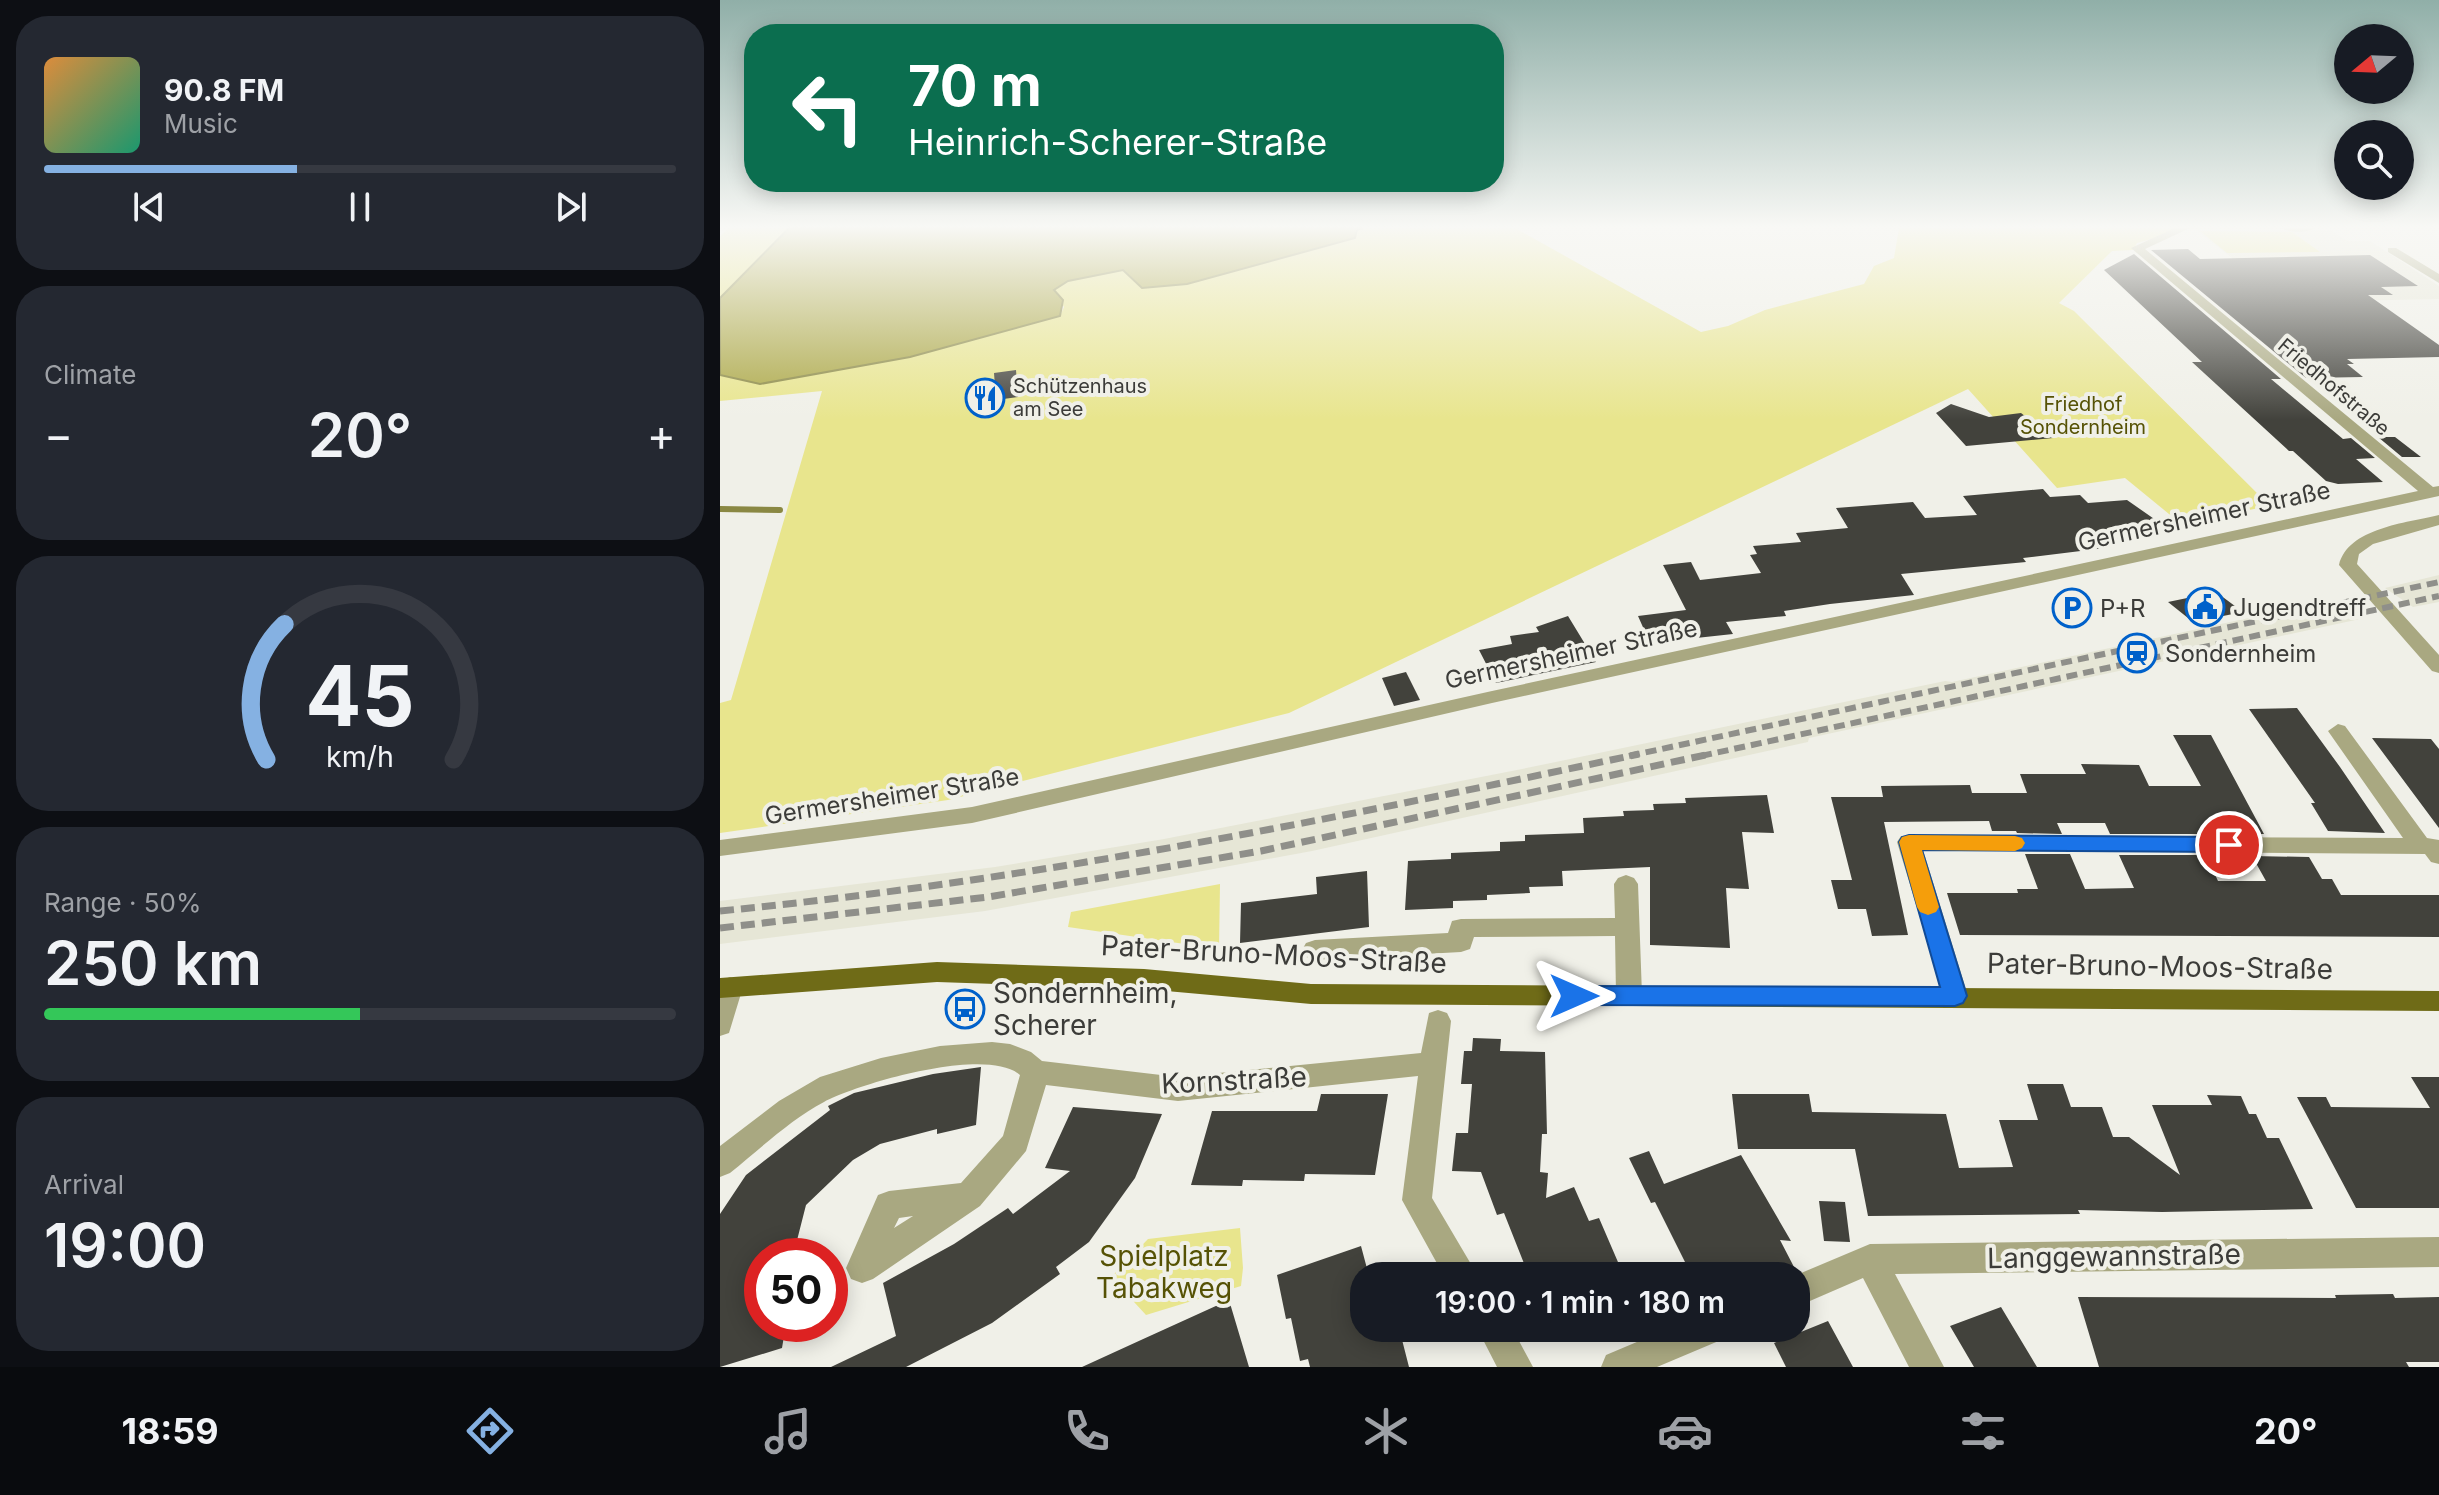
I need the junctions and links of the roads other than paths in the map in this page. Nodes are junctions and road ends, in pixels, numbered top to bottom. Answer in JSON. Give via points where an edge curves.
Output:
{"nodes":[{"id":1,"x":2189,"y":292,"type":"edge"},
{"id":2,"x":2434,"y":492,"type":"edge"},
{"id":3,"x":2439,"y":520,"type":"edge"},
{"id":4,"x":2439,"y":667,"type":"edge"},
{"id":5,"x":2338,"y":731,"type":"dead end"},
{"id":6,"x":720,"y":848,"type":"edge"},
{"id":7,"x":2430,"y":851,"type":"edge"},
{"id":8,"x":1626,"y":884,"type":"dead end"},
{"id":9,"x":1627,"y":927,"type":"junction"},
{"id":10,"x":1315,"y":950,"type":"dead end"},
{"id":11,"x":725,"y":987,"type":"edge"},
{"id":12,"x":1629,"y":995,"type":"junction"},
{"id":13,"x":1955,"y":996,"type":"junction"},
{"id":14,"x":2439,"y":1001,"type":"edge"},
{"id":15,"x":1438,"y":1021,"type":"dead end"},
{"id":16,"x":720,"y":1025,"type":"edge"},
{"id":17,"x":1433,"y":1063,"type":"junction"},
{"id":18,"x":1035,"y":1072,"type":"junction"},
{"id":19,"x":720,"y":1164,"type":"edge"},
{"id":20,"x":969,"y":1196,"type":"dead end"},
{"id":21,"x":2439,"y":1252,"type":"edge"},
{"id":22,"x":1870,"y":1259,"type":"junction"},
{"id":23,"x":1454,"y":1262,"type":"edge"},
{"id":24,"x":1810,"y":1285,"type":"edge"},
{"id":25,"x":1501,"y":1342,"type":"edge"},
{"id":26,"x":1676,"y":1342,"type":"edge"},
{"id":27,"x":1516,"y":1367,"type":"edge"},
{"id":28,"x":1618,"y":1367,"type":"edge"},
{"id":29,"x":1927,"y":1367,"type":"edge"}],
"edges":[{"from":1,"to":2,"type":"street","name":"Friedhofstraße"},
{"from":2,"to":6,"type":"street","name":"Germersheimer Straße","via":[[972,815]]},
{"from":3,"to":4,"type":"street","via":[[2367,540],[2351,552],[2348,565]]},
{"from":5,"to":7,"type":"street"},
{"from":7,"to":13,"type":"street","via":[[1909,842]]},
{"from":8,"to":9,"type":"street"},
{"from":9,"to":10,"type":"street","via":[[1461,928],[1461,942]]},
{"from":9,"to":12,"type":"street"},
{"from":11,"to":12,"type":"main road","name":"Pater-Bruno-Moos-Straße","via":[[960,972],[1144,979],[1311,994]]},
{"from":11,"to":16,"type":"street"},
{"from":12,"to":13,"type":"main road","name":"Pater-Bruno-Moos-Straße"},
{"from":13,"to":14,"type":"main road","name":"Pater-Bruno-Moos-Straße"},
{"from":15,"to":17,"type":"street"},
{"from":17,"to":18,"type":"street","name":"Kornstraße","via":[[1178,1089]]},
{"from":17,"to":23,"type":"street","via":[[1417,1200]]},
{"from":18,"to":19,"type":"street","name":"Kornstraße","via":[[1013,1056],[982,1054],[841,1081],[788,1110]]},
{"from":18,"to":20,"type":"street","via":[[1016,1142]]},
{"from":21,"to":22,"type":"street","name":"Langgewannstraße"},
{"from":22,"to":24,"type":"street","name":"Langgewannstraße"},
{"from":22,"to":29,"type":"street"},
{"from":25,"to":27,"type":"street"},
{"from":26,"to":28,"type":"street"}]}
